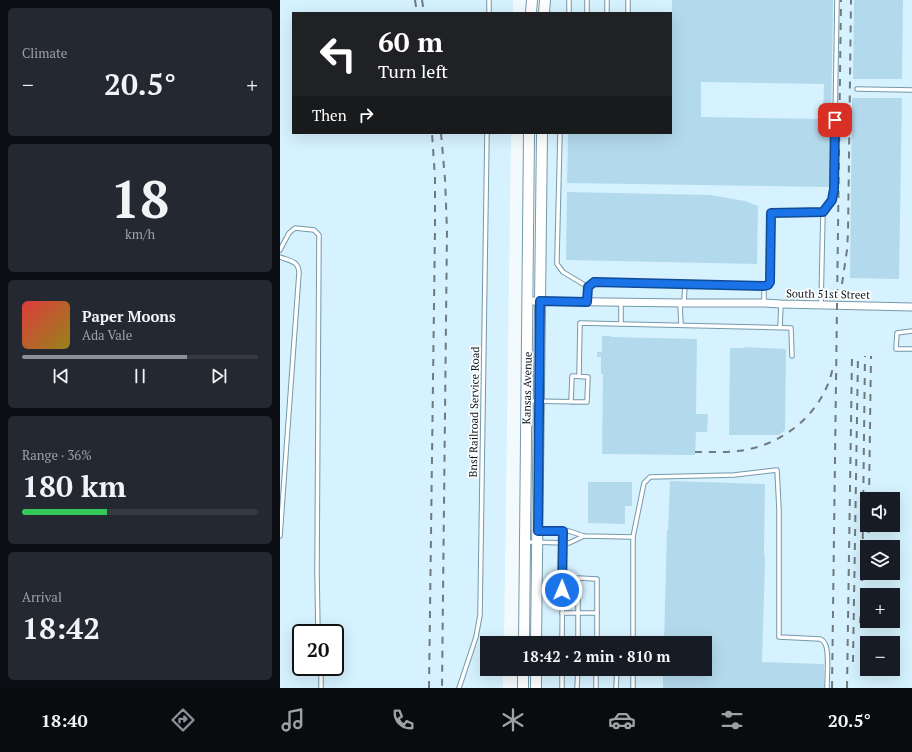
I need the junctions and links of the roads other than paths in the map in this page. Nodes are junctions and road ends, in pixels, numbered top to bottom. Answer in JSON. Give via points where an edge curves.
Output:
{"nodes":[{"id":1,"x":489,"y":0,"type":"edge"},
{"id":2,"x":532,"y":0,"type":"edge"},
{"id":3,"x":544,"y":0,"type":"edge"},
{"id":4,"x":569,"y":0,"type":"edge"},
{"id":5,"x":587,"y":0,"type":"edge"},
{"id":6,"x":607,"y":0,"type":"edge"},
{"id":7,"x":628,"y":0,"type":"edge"},
{"id":8,"x":837,"y":0,"type":"edge"},
{"id":9,"x":489,"y":12,"type":"edge"},
{"id":10,"x":531,"y":12,"type":"edge"},
{"id":11,"x":544,"y":12,"type":"edge"},
{"id":12,"x":569,"y":12,"type":"edge"},
{"id":13,"x":587,"y":12,"type":"edge"},
{"id":14,"x":607,"y":12,"type":"edge"},
{"id":15,"x":628,"y":12,"type":"edge"},
{"id":16,"x":857,"y":89,"type":"dead end"},
{"id":17,"x":912,"y":90,"type":"edge"},
{"id":18,"x":487,"y":134,"type":"edge"},
{"id":19,"x":530,"y":134,"type":"edge"},
{"id":20,"x":542,"y":134,"type":"edge"},
{"id":21,"x":560,"y":134,"type":"edge"},
{"id":22,"x":823,"y":212,"type":"junction"},
{"id":23,"x":280,"y":250,"type":"edge"},
{"id":24,"x":280,"y":257,"type":"edge"},
{"id":25,"x":685,"y":284,"type":"junction"},
{"id":26,"x":764,"y":286,"type":"junction"},
{"id":27,"x":588,"y":287,"type":"junction"},
{"id":28,"x":527,"y":301,"type":"junction"},
{"id":29,"x":540,"y":301,"type":"junction"},
{"id":30,"x":587,"y":302,"type":"junction"},
{"id":31,"x":621,"y":302,"type":"junction"},
{"id":32,"x":682,"y":303,"type":"junction"},
{"id":33,"x":764,"y":303,"type":"junction"},
{"id":34,"x":781,"y":304,"type":"junction"},
{"id":35,"x":821,"y":305,"type":"junction"},
{"id":36,"x":912,"y":307,"type":"edge"},
{"id":37,"x":621,"y":324,"type":"junction"},
{"id":38,"x":681,"y":325,"type":"junction"},
{"id":39,"x":780,"y":327,"type":"junction"},
{"id":40,"x":912,"y":331,"type":"edge"},
{"id":41,"x":912,"y":349,"type":"edge"},
{"id":42,"x":792,"y":356,"type":"dead end"},
{"id":43,"x":580,"y":376,"type":"junction"},
{"id":44,"x":526,"y":401,"type":"junction"},
{"id":45,"x":539,"y":401,"type":"junction"},
{"id":46,"x":571,"y":402,"type":"junction"},
{"id":47,"x":538,"y":531,"type":"junction"},
{"id":48,"x":563,"y":531,"type":"junction"},
{"id":49,"x":280,"y":536,"type":"edge"},
{"id":50,"x":584,"y":536,"type":"junction"},
{"id":51,"x":633,"y":537,"type":"junction"},
{"id":52,"x":525,"y":542,"type":"junction"},
{"id":53,"x":538,"y":542,"type":"junction"},
{"id":54,"x":563,"y":543,"type":"junction"},
{"id":55,"x":562,"y":612,"type":"junction"},
{"id":56,"x":578,"y":613,"type":"junction"},
{"id":57,"x":597,"y":613,"type":"junction"},
{"id":58,"x":318,"y":624,"type":"edge"},
{"id":59,"x":524,"y":636,"type":"edge"},
{"id":60,"x":536,"y":636,"type":"edge"},
{"id":61,"x":562,"y":636,"type":"edge"},
{"id":62,"x":578,"y":636,"type":"edge"},
{"id":63,"x":597,"y":636,"type":"edge"},
{"id":64,"x":633,"y":636,"type":"edge"},
{"id":65,"x":321,"y":676,"type":"edge"},
{"id":66,"x":523,"y":676,"type":"edge"},
{"id":67,"x":536,"y":676,"type":"edge"},
{"id":68,"x":562,"y":676,"type":"edge"},
{"id":69,"x":578,"y":676,"type":"edge"},
{"id":70,"x":596,"y":676,"type":"edge"},
{"id":71,"x":617,"y":676,"type":"edge"},
{"id":72,"x":633,"y":676,"type":"edge"},
{"id":73,"x":321,"y":688,"type":"edge"},
{"id":74,"x":459,"y":688,"type":"edge"},
{"id":75,"x":523,"y":688,"type":"edge"},
{"id":76,"x":536,"y":688,"type":"edge"},
{"id":77,"x":562,"y":688,"type":"edge"},
{"id":78,"x":578,"y":688,"type":"edge"},
{"id":79,"x":596,"y":688,"type":"edge"},
{"id":80,"x":616,"y":688,"type":"edge"},
{"id":81,"x":633,"y":688,"type":"edge"},
{"id":82,"x":827,"y":688,"type":"edge"}],
"edges":[{"from":1,"to":9,"type":"lane"},
{"from":2,"to":10,"type":"main road"},
{"from":3,"to":11,"type":"main road"},
{"from":4,"to":12,"type":"lane"},
{"from":5,"to":13,"type":"lane"},
{"from":6,"to":14,"type":"lane"},
{"from":7,"to":15,"type":"lane"},
{"from":8,"to":22,"type":"lane","via":[[834,189],[832,200]]},
{"from":16,"to":17,"type":"lane"},
{"from":18,"to":74,"type":"lane","name":"Bnsf Railroad Service Road","via":[[480,615],[476,637]]},
{"from":19,"to":28,"type":"main road","name":"Kansas Avenue"},
{"from":20,"to":29,"type":"main road","name":"Kansas Avenue"},
{"from":21,"to":27,"type":"lane","via":[[557,264],[563,272]]},
{"from":22,"to":26,"type":"lane","via":[[771,213],[770,282]]},
{"from":22,"to":35,"type":"lane"},
{"from":23,"to":58,"type":"lane","via":[[289,233],[295,228],[314,230],[319,235]]},
{"from":24,"to":49,"type":"lane","via":[[296,263],[299,267]]},
{"from":25,"to":26,"type":"lane"},
{"from":25,"to":27,"type":"lane","via":[[594,282]]},
{"from":25,"to":32,"type":"lane"},
{"from":26,"to":33,"type":"lane"},
{"from":27,"to":30,"type":"lane"},
{"from":28,"to":29,"type":"street","name":"South 51st Street"},
{"from":28,"to":44,"type":"main road","name":"Kansas Avenue"},
{"from":29,"to":30,"type":"street","name":"South 51st Street"},
{"from":29,"to":45,"type":"main road","name":"Kansas Avenue"},
{"from":30,"to":31,"type":"street","name":"South 51st Street"},
{"from":31,"to":32,"type":"street","name":"South 51st Street"},
{"from":31,"to":37,"type":"lane"},
{"from":32,"to":33,"type":"street","name":"South 51st Street"},
{"from":32,"to":38,"type":"lane"},
{"from":33,"to":34,"type":"street","name":"South 51st Street"},
{"from":34,"to":35,"type":"street","name":"South 51st Street"},
{"from":34,"to":39,"type":"lane"},
{"from":35,"to":36,"type":"street","name":"South 51st Street"},
{"from":37,"to":38,"type":"lane"},
{"from":37,"to":43,"type":"lane","via":[[580,323]]},
{"from":38,"to":39,"type":"lane"},
{"from":39,"to":42,"type":"lane","via":[[791,328]]},
{"from":40,"to":41,"type":"lane","via":[[897,332],[896,349]]},
{"from":43,"to":46,"type":"lane","via":[[572,376]]},
{"from":43,"to":46,"type":"lane","via":[[588,377],[588,402]]},
{"from":44,"to":45,"type":"lane"},
{"from":44,"to":52,"type":"main road","name":"Kansas Avenue"},
{"from":45,"to":46,"type":"lane"},
{"from":45,"to":47,"type":"main road","name":"Kansas Avenue"},
{"from":47,"to":48,"type":"lane"},
{"from":47,"to":53,"type":"main road","name":"Kansas Avenue"},
{"from":48,"to":50,"type":"lane"},
{"from":48,"to":54,"type":"lane"},
{"from":50,"to":51,"type":"lane"},
{"from":50,"to":54,"type":"lane"},
{"from":51,"to":64,"type":"lane"},
{"from":51,"to":82,"type":"lane","via":[[644,483],[650,477],[734,475],[777,470],[779,637],[823,640],[827,652]]},
{"from":52,"to":53,"type":"lane"},
{"from":52,"to":59,"type":"main road","name":"Kansas Avenue"},
{"from":53,"to":54,"type":"lane"},
{"from":53,"to":60,"type":"main road","name":"Kansas Avenue"},
{"from":54,"to":55,"type":"lane"},
{"from":55,"to":56,"type":"lane"},
{"from":55,"to":61,"type":"lane"},
{"from":56,"to":57,"type":"lane"},
{"from":56,"to":57,"type":"lane","via":[[578,578],[597,579]]},
{"from":56,"to":62,"type":"lane"},
{"from":57,"to":63,"type":"lane"},
{"from":65,"to":73,"type":"lane"},
{"from":66,"to":75,"type":"main road"},
{"from":67,"to":76,"type":"main road"},
{"from":68,"to":77,"type":"lane"},
{"from":69,"to":78,"type":"lane"},
{"from":70,"to":79,"type":"lane"},
{"from":71,"to":80,"type":"lane"},
{"from":72,"to":81,"type":"lane"}]}
